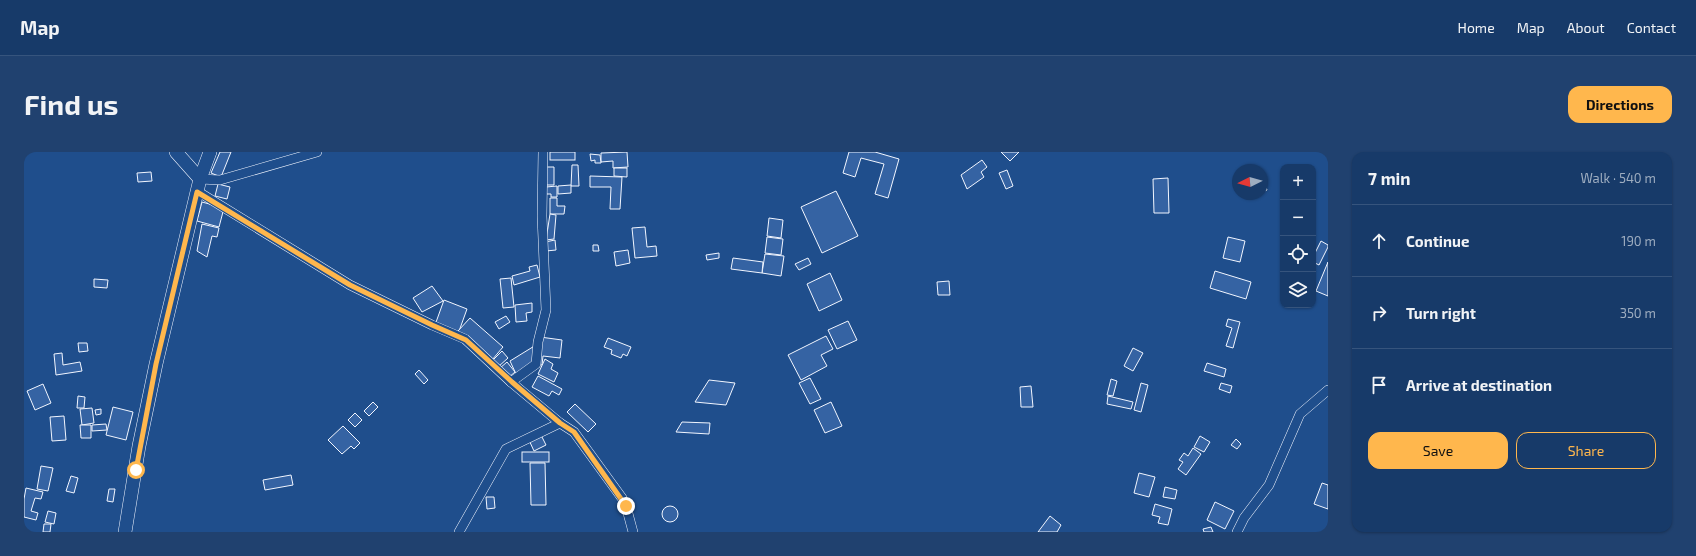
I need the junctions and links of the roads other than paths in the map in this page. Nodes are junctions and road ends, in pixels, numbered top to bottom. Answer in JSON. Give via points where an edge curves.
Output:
{"nodes":[{"id":1,"x":176,"y":152,"type":"edge"},
{"id":2,"x":210,"y":152,"type":"edge"},
{"id":3,"x":317,"y":152,"type":"edge"},
{"id":4,"x":543,"y":152,"type":"edge"},
{"id":5,"x":199,"y":185,"type":"junction"},
{"id":6,"x":512,"y":382,"type":"junction"},
{"id":7,"x":1328,"y":390,"type":"edge"},
{"id":8,"x":560,"y":423,"type":"junction"},
{"id":9,"x":125,"y":532,"type":"edge"},
{"id":10,"x":459,"y":532,"type":"edge"},
{"id":11,"x":633,"y":532,"type":"edge"},
{"id":12,"x":1237,"y":532,"type":"edge"}],
"edges":[{"from":1,"to":5,"type":"main road"},
{"from":2,"to":5,"type":"main road"},
{"from":3,"to":5,"type":"street"},
{"from":4,"to":6,"type":"street","via":[[542,216],[546,310],[538,342],[536,364]]},
{"from":5,"to":6,"type":"street","via":[[350,285],[466,340]]},
{"from":5,"to":9,"type":"main road","via":[[156,364]]},
{"from":6,"to":8,"type":"street"},
{"from":7,"to":12,"type":"street","via":[[1300,414],[1269,485],[1244,518]]},
{"from":8,"to":10,"type":"street","via":[[506,449]]},
{"from":8,"to":11,"type":"street","via":[[574,432],[622,498]]}]}
